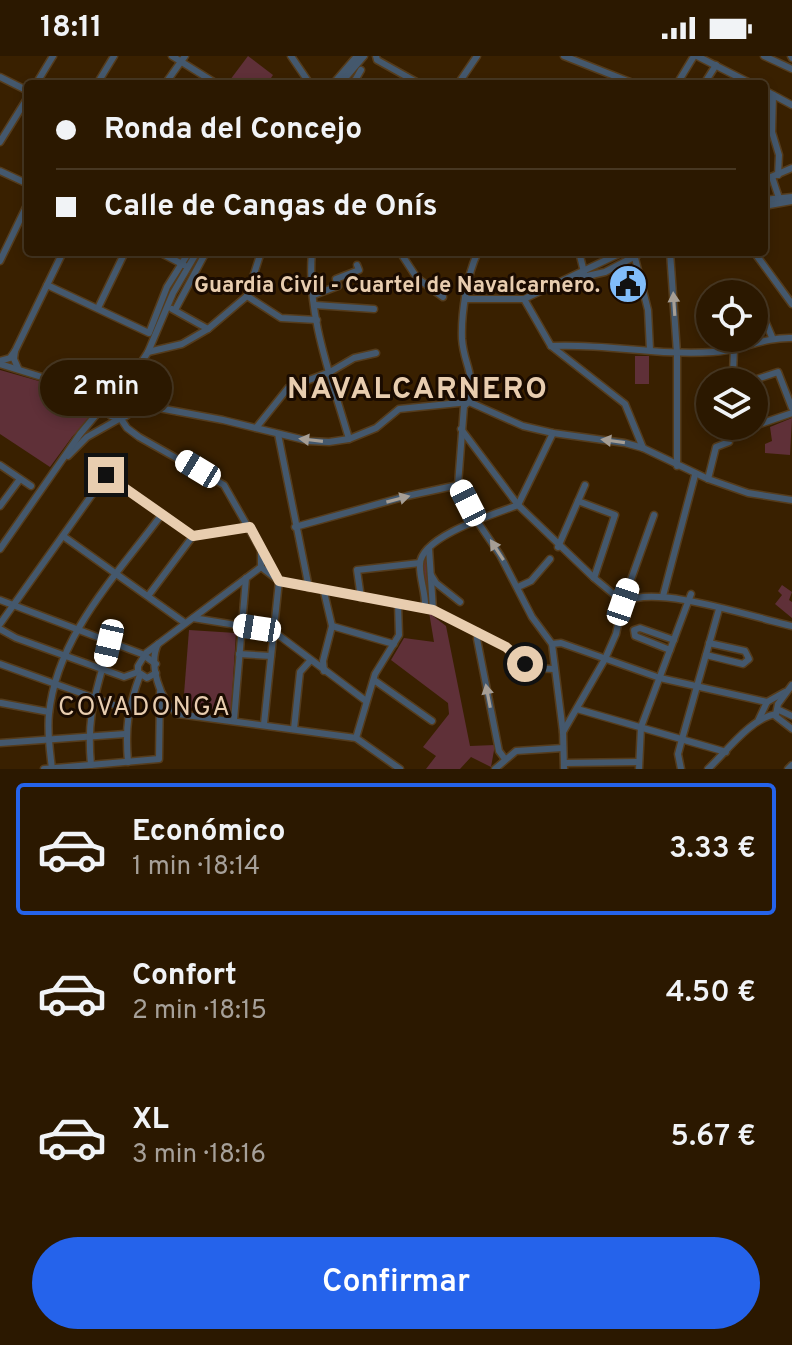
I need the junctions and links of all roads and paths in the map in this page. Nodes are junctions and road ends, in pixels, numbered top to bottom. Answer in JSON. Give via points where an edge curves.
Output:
{"nodes":[{"id":1,"x":53,"y":56,"type":"edge"},
{"id":2,"x":114,"y":56,"type":"edge"},
{"id":3,"x":172,"y":56,"type":"edge"},
{"id":4,"x":291,"y":56,"type":"edge"},
{"id":5,"x":357,"y":56,"type":"edge"},
{"id":6,"x":364,"y":56,"type":"edge"},
{"id":7,"x":376,"y":56,"type":"edge"},
{"id":8,"x":477,"y":56,"type":"edge"},
{"id":9,"x":564,"y":56,"type":"edge"},
{"id":10,"x":696,"y":56,"type":"edge"},
{"id":11,"x":764,"y":56,"type":"edge"},
{"id":12,"x":184,"y":59,"type":"edge"},
{"id":13,"x":349,"y":59,"type":"edge"},
{"id":14,"x":716,"y":65,"type":"junction"},
{"id":15,"x":792,"y":69,"type":"edge"},
{"id":16,"x":361,"y":70,"type":"dead end"},
{"id":17,"x":346,"y":76,"type":"junction"},
{"id":18,"x":0,"y":77,"type":"edge"},
{"id":19,"x":38,"y":80,"type":"edge"},
{"id":20,"x":99,"y":80,"type":"edge"},
{"id":21,"x":168,"y":80,"type":"edge"},
{"id":22,"x":212,"y":80,"type":"edge"},
{"id":23,"x":307,"y":80,"type":"edge"},
{"id":24,"x":336,"y":80,"type":"edge"},
{"id":25,"x":343,"y":80,"type":"edge"},
{"id":26,"x":350,"y":80,"type":"edge"},
{"id":27,"x":356,"y":80,"type":"edge"},
{"id":28,"x":413,"y":80,"type":"edge"},
{"id":29,"x":461,"y":80,"type":"edge"},
{"id":30,"x":625,"y":80,"type":"edge"},
{"id":31,"x":680,"y":80,"type":"edge"},
{"id":32,"x":707,"y":80,"type":"edge"},
{"id":33,"x":744,"y":80,"type":"edge"},
{"id":34,"x":24,"y":92,"type":"edge"},
{"id":35,"x":768,"y":92,"type":"edge"},
{"id":36,"x":773,"y":95,"type":"junction"},
{"id":37,"x":24,"y":101,"type":"edge"},
{"id":38,"x":789,"y":103,"type":"edge"},
{"id":39,"x":768,"y":131,"type":"edge"},
{"id":40,"x":0,"y":142,"type":"edge"},
{"id":41,"x":792,"y":168,"type":"edge"},
{"id":42,"x":0,"y":171,"type":"edge"},
{"id":43,"x":771,"y":177,"type":"edge"},
{"id":44,"x":24,"y":182,"type":"edge"},
{"id":45,"x":779,"y":198,"type":"junction"},
{"id":46,"x":792,"y":198,"type":"edge"},
{"id":47,"x":768,"y":202,"type":"edge"},
{"id":48,"x":768,"y":202,"type":"edge"},
{"id":49,"x":24,"y":211,"type":"edge"},
{"id":50,"x":61,"y":256,"type":"edge"},
{"id":51,"x":123,"y":256,"type":"edge"},
{"id":52,"x":166,"y":256,"type":"edge"},
{"id":53,"x":195,"y":256,"type":"edge"},
{"id":54,"x":260,"y":256,"type":"edge"},
{"id":55,"x":311,"y":256,"type":"edge"},
{"id":56,"x":403,"y":256,"type":"edge"},
{"id":57,"x":476,"y":256,"type":"edge"},
{"id":58,"x":580,"y":256,"type":"edge"},
{"id":59,"x":616,"y":256,"type":"edge"},
{"id":60,"x":634,"y":256,"type":"edge"},
{"id":61,"x":638,"y":256,"type":"edge"},
{"id":62,"x":670,"y":256,"type":"edge"},
{"id":63,"x":757,"y":256,"type":"edge"},
{"id":64,"x":0,"y":261,"type":"edge"},
{"id":65,"x":185,"y":266,"type":"junction"},
{"id":66,"x":359,"y":270,"type":"dead end"},
{"id":67,"x":585,"y":274,"type":"junction"},
{"id":68,"x":47,"y":285,"type":"junction"},
{"id":69,"x":314,"y":295,"type":"junction"},
{"id":70,"x":247,"y":296,"type":"junction"},
{"id":71,"x":443,"y":297,"type":"dead end"},
{"id":72,"x":466,"y":299,"type":"junction"},
{"id":73,"x":524,"y":299,"type":"junction"},
{"id":74,"x":792,"y":304,"type":"edge"},
{"id":75,"x":315,"y":305,"type":"junction"},
{"id":76,"x":98,"y":308,"type":"junction"},
{"id":77,"x":171,"y":309,"type":"junction"},
{"id":78,"x":374,"y":309,"type":"dead end"},
{"id":79,"x":317,"y":320,"type":"junction"},
{"id":80,"x":768,"y":328,"type":"edge"},
{"id":81,"x":208,"y":329,"type":"junction"},
{"id":82,"x":772,"y":337,"type":"junction"},
{"id":83,"x":768,"y":338,"type":"edge"},
{"id":84,"x":792,"y":338,"type":"edge"},
{"id":85,"x":551,"y":346,"type":"junction"},
{"id":86,"x":650,"y":350,"type":"junction"},
{"id":87,"x":15,"y":351,"type":"junction"},
{"id":88,"x":148,"y":352,"type":"junction"},
{"id":89,"x":715,"y":352,"type":"edge"},
{"id":90,"x":376,"y":353,"type":"dead end"},
{"id":91,"x":677,"y":353,"type":"junction"},
{"id":92,"x":0,"y":362,"type":"edge"},
{"id":93,"x":18,"y":368,"type":"junction"},
{"id":94,"x":330,"y":372,"type":"junction"},
{"id":95,"x":768,"y":375,"type":"edge"},
{"id":96,"x":126,"y":386,"type":"junction"},
{"id":97,"x":789,"y":392,"type":"edge"},
{"id":98,"x":127,"y":396,"type":"junction"},
{"id":99,"x":110,"y":399,"type":"junction"},
{"id":100,"x":469,"y":402,"type":"junction"},
{"id":101,"x":132,"y":403,"type":"junction"},
{"id":102,"x":792,"y":411,"type":"edge"},
{"id":103,"x":120,"y":419,"type":"junction"},
{"id":104,"x":768,"y":420,"type":"edge"},
{"id":105,"x":256,"y":428,"type":"junction"},
{"id":106,"x":461,"y":429,"type":"junction"},
{"id":107,"x":553,"y":433,"type":"junction"},
{"id":108,"x":278,"y":434,"type":"junction"},
{"id":109,"x":349,"y":439,"type":"junction"},
{"id":110,"x":729,"y":440,"type":"edge"},
{"id":111,"x":643,"y":448,"type":"junction"},
{"id":112,"x":63,"y":461,"type":"junction"},
{"id":113,"x":0,"y":465,"type":"edge"},
{"id":114,"x":677,"y":466,"type":"junction"},
{"id":115,"x":695,"y":475,"type":"junction"},
{"id":116,"x":20,"y":479,"type":"junction"},
{"id":117,"x":708,"y":479,"type":"junction"},
{"id":118,"x":458,"y":485,"type":"junction"},
{"id":119,"x":585,"y":485,"type":"dead end"},
{"id":120,"x":31,"y":486,"type":"dead end"},
{"id":121,"x":792,"y":500,"type":"edge"},
{"id":122,"x":578,"y":501,"type":"junction"},
{"id":123,"x":518,"y":505,"type":"junction"},
{"id":124,"x":0,"y":506,"type":"edge"},
{"id":125,"x":162,"y":514,"type":"junction"},
{"id":126,"x":654,"y":515,"type":"dead end"},
{"id":127,"x":477,"y":521,"type":"junction"},
{"id":128,"x":250,"y":527,"type":"junction"},
{"id":129,"x":295,"y":527,"type":"junction"},
{"id":130,"x":63,"y":536,"type":"junction"},
{"id":131,"x":193,"y":536,"type":"junction"},
{"id":132,"x":559,"y":546,"type":"junction"},
{"id":133,"x":429,"y":548,"type":"junction"},
{"id":134,"x":0,"y":549,"type":"edge"},
{"id":135,"x":261,"y":550,"type":"junction"},
{"id":136,"x":550,"y":559,"type":"dead end"},
{"id":137,"x":420,"y":563,"type":"junction"},
{"id":138,"x":261,"y":567,"type":"junction"},
{"id":139,"x":118,"y":574,"type":"junction"},
{"id":140,"x":431,"y":575,"type":"junction"},
{"id":141,"x":246,"y":578,"type":"junction"},
{"id":142,"x":594,"y":578,"type":"junction"},
{"id":143,"x":279,"y":581,"type":"junction"},
{"id":144,"x":518,"y":587,"type":"junction"},
{"id":145,"x":309,"y":588,"type":"junction"},
{"id":146,"x":324,"y":592,"type":"junction"},
{"id":147,"x":148,"y":596,"type":"junction"},
{"id":148,"x":663,"y":596,"type":"junction"},
{"id":149,"x":361,"y":598,"type":"junction"},
{"id":150,"x":689,"y":598,"type":"junction"},
{"id":151,"x":0,"y":600,"type":"edge"},
{"id":152,"x":460,"y":602,"type":"dead end"},
{"id":153,"x":623,"y":602,"type":"junction"},
{"id":154,"x":398,"y":604,"type":"junction"},
{"id":155,"x":12,"y":606,"type":"junction"},
{"id":156,"x":429,"y":609,"type":"junction"},
{"id":157,"x":719,"y":609,"type":"junction"},
{"id":158,"x":193,"y":618,"type":"junction"},
{"id":159,"x":185,"y":623,"type":"junction"},
{"id":160,"x":241,"y":626,"type":"junction"},
{"id":161,"x":332,"y":626,"type":"junction"},
{"id":162,"x":792,"y":626,"type":"edge"},
{"id":163,"x":0,"y":627,"type":"edge"},
{"id":164,"x":75,"y":630,"type":"junction"},
{"id":165,"x":273,"y":631,"type":"junction"},
{"id":166,"x":478,"y":632,"type":"junction"},
{"id":167,"x":674,"y":640,"type":"junction"},
{"id":168,"x":109,"y":643,"type":"junction"},
{"id":169,"x":709,"y":643,"type":"junction"},
{"id":170,"x":158,"y":644,"type":"junction"},
{"id":171,"x":394,"y":644,"type":"junction"},
{"id":172,"x":552,"y":644,"type":"junction"},
{"id":173,"x":151,"y":649,"type":"junction"},
{"id":174,"x":670,"y":650,"type":"junction"},
{"id":175,"x":133,"y":651,"type":"junction"},
{"id":176,"x":239,"y":654,"type":"junction"},
{"id":177,"x":706,"y":655,"type":"junction"},
{"id":178,"x":66,"y":656,"type":"junction"},
{"id":179,"x":271,"y":656,"type":"junction"},
{"id":180,"x":605,"y":659,"type":"junction"},
{"id":181,"x":142,"y":660,"type":"junction"},
{"id":182,"x":310,"y":661,"type":"junction"},
{"id":183,"x":0,"y":664,"type":"edge"},
{"id":184,"x":153,"y":669,"type":"junction"},
{"id":185,"x":554,"y":669,"type":"junction"},
{"id":186,"x":103,"y":670,"type":"junction"},
{"id":187,"x":324,"y":671,"type":"junction"},
{"id":188,"x":139,"y":674,"type":"junction"},
{"id":189,"x":660,"y":678,"type":"junction"},
{"id":190,"x":374,"y":680,"type":"junction"},
{"id":191,"x":56,"y":685,"type":"junction"},
{"id":192,"x":791,"y":687,"type":"edge"},
{"id":193,"x":160,"y":688,"type":"junction"},
{"id":194,"x":696,"y":688,"type":"junction"},
{"id":195,"x":93,"y":697,"type":"junction"},
{"id":196,"x":366,"y":701,"type":"junction"},
{"id":197,"x":1,"y":703,"type":"edge"},
{"id":198,"x":771,"y":708,"type":"junction"},
{"id":199,"x":577,"y":709,"type":"junction"},
{"id":200,"x":128,"y":710,"type":"junction"},
{"id":201,"x":49,"y":712,"type":"junction"},
{"id":202,"x":792,"y":716,"type":"edge"},
{"id":203,"x":234,"y":720,"type":"junction"},
{"id":204,"x":432,"y":721,"type":"dead end"},
{"id":205,"x":264,"y":724,"type":"junction"},
{"id":206,"x":641,"y":727,"type":"junction"},
{"id":207,"x":294,"y":729,"type":"junction"},
{"id":208,"x":792,"y":729,"type":"edge"},
{"id":209,"x":563,"y":732,"type":"junction"},
{"id":210,"x":125,"y":734,"type":"junction"},
{"id":211,"x":88,"y":737,"type":"junction"},
{"id":212,"x":356,"y":738,"type":"junction"},
{"id":213,"x":682,"y":739,"type":"junction"},
{"id":214,"x":48,"y":741,"type":"junction"},
{"id":215,"x":1,"y":744,"type":"edge"},
{"id":216,"x":563,"y":748,"type":"junction"},
{"id":217,"x":726,"y":752,"type":"junction"},
{"id":218,"x":505,"y":759,"type":"junction"},
{"id":219,"x":128,"y":762,"type":"junction"},
{"id":220,"x":638,"y":765,"type":"edge"},
{"id":221,"x":565,"y":766,"type":"edge"},
{"id":222,"x":91,"y":767,"type":"edge"},
{"id":223,"x":44,"y":769,"type":"edge"},
{"id":224,"x":52,"y":769,"type":"edge"},
{"id":225,"x":400,"y":769,"type":"edge"},
{"id":226,"x":495,"y":769,"type":"edge"},
{"id":227,"x":681,"y":769,"type":"edge"},
{"id":228,"x":708,"y":769,"type":"edge"}],
"edges":[{"from":1,"to":19,"type":"street"},
{"from":2,"to":20,"type":"street"},
{"from":3,"to":12,"type":"street"},
{"from":4,"to":23,"type":"street"},
{"from":5,"to":13,"type":"street"},
{"from":6,"to":17,"type":"street"},
{"from":7,"to":28,"type":"street"},
{"from":8,"to":29,"type":"street"},
{"from":9,"to":30,"type":"street"},
{"from":10,"to":14,"type":"street"},
{"from":10,"to":31,"type":"street"},
{"from":11,"to":15,"type":"street"},
{"from":12,"to":21,"type":"street"},
{"from":12,"to":22,"type":"street"},
{"from":13,"to":24,"type":"street"},
{"from":14,"to":32,"type":"street"},
{"from":14,"to":33,"type":"street"},
{"from":16,"to":27,"type":"street"},
{"from":17,"to":25,"type":"street"},
{"from":17,"to":26,"type":"street"},
{"from":18,"to":34,"type":"street"},
{"from":35,"to":36,"type":"street"},
{"from":36,"to":38,"type":"street"},
{"from":36,"to":39,"type":"street"},
{"from":37,"to":40,"type":"street"},
{"from":39,"to":43,"type":"street","via":[[779,155]]},
{"from":41,"to":43,"type":"street"},
{"from":42,"to":44,"type":"street"},
{"from":43,"to":45,"type":"street"},
{"from":45,"to":46,"type":"street"},
{"from":45,"to":47,"type":"street"},
{"from":46,"to":48,"type":"street"},
{"from":49,"to":64,"type":"street"},
{"from":50,"to":68,"type":"street"},
{"from":51,"to":76,"type":"street"},
{"from":52,"to":65,"type":"street"},
{"from":53,"to":65,"type":"street"},
{"from":53,"to":77,"type":"street"},
{"from":54,"to":70,"type":"street"},
{"from":55,"to":69,"type":"street"},
{"from":56,"to":71,"type":"street","via":[[417,278]]},
{"from":57,"to":72,"type":"street"},
{"from":58,"to":67,"type":"street"},
{"from":59,"to":67,"type":"street"},
{"from":60,"to":67,"type":"street","via":[[605,272]]},
{"from":61,"to":86,"type":"street"},
{"from":91,"to":62,"type":"street","one_way":true},
{"from":63,"to":74,"type":"street"},
{"from":65,"to":76,"type":"street","via":[[167,287],[149,333]]},
{"from":65,"to":77,"type":"street"},
{"from":66,"to":69,"type":"street"},
{"from":67,"to":73,"type":"street"},
{"from":68,"to":76,"type":"street"},
{"from":68,"to":87,"type":"street"},
{"from":69,"to":75,"type":"street"},
{"from":70,"to":79,"type":"street","via":[[281,318]]},
{"from":70,"to":81,"type":"street"},
{"from":72,"to":73,"type":"street"},
{"from":72,"to":100,"type":"street","via":[[462,340],[473,382]]},
{"from":73,"to":85,"type":"street"},
{"from":75,"to":78,"type":"street"},
{"from":75,"to":79,"type":"street"},
{"from":77,"to":81,"type":"street"},
{"from":77,"to":88,"type":"street"},
{"from":79,"to":94,"type":"street"},
{"from":80,"to":82,"type":"street"},
{"from":81,"to":88,"type":"street","via":[[182,344]]},
{"from":82,"to":83,"type":"street"},
{"from":82,"to":84,"type":"street"},
{"from":85,"to":86,"type":"street"},
{"from":85,"to":111,"type":"street","via":[[625,404]]},
{"from":86,"to":91,"type":"street"},
{"from":87,"to":92,"type":"street"},
{"from":87,"to":93,"type":"street"},
{"from":88,"to":96,"type":"street"},
{"from":89,"to":91,"type":"street"},
{"from":90,"to":94,"type":"street"},
{"from":91,"to":114,"type":"street"},
{"from":92,"to":93,"type":"street"},
{"from":93,"to":99,"type":"street"},
{"from":94,"to":105,"type":"street","via":[[288,388]]},
{"from":94,"to":109,"type":"street"},
{"from":95,"to":97,"type":"street","via":[[778,372]]},
{"from":96,"to":98,"type":"street"},
{"from":96,"to":99,"type":"street"},
{"from":97,"to":102,"type":"street"},
{"from":98,"to":99,"type":"street"},
{"from":98,"to":101,"type":"street"},
{"from":99,"to":103,"type":"street","via":[[111,416]]},
{"from":99,"to":112,"type":"street"},
{"from":100,"to":106,"type":"street"},
{"from":100,"to":107,"type":"street"},
{"from":100,"to":109,"type":"street","via":[[399,409],[376,428]]},
{"from":101,"to":103,"type":"street","via":[[130,414]]},
{"from":101,"to":105,"type":"street"},
{"from":102,"to":104,"type":"street"},
{"from":103,"to":112,"type":"street","via":[[87,437]]},
{"from":103,"to":128,"type":"street","via":[[139,437],[224,485]]},
{"from":105,"to":108,"type":"street"},
{"from":106,"to":118,"type":"street"},
{"from":106,"to":123,"type":"street"},
{"from":111,"to":107,"type":"street","one_way":true},
{"from":107,"to":123,"type":"street"},
{"from":109,"to":108,"type":"street","one_way":true,"via":[[309,441]]},
{"from":108,"to":129,"type":"street"},
{"from":110,"to":117,"type":"street","via":[[716,447]]},
{"from":111,"to":114,"type":"street"},
{"from":112,"to":134,"type":"street"},
{"from":113,"to":116,"type":"street"},
{"from":114,"to":115,"type":"street"},
{"from":115,"to":117,"type":"street"},
{"from":115,"to":148,"type":"street"},
{"from":116,"to":120,"type":"street"},
{"from":116,"to":124,"type":"street"},
{"from":117,"to":121,"type":"street","via":[[758,496]]},
{"from":118,"to":127,"type":"street"},
{"from":129,"to":118,"type":"street","one_way":true},
{"from":119,"to":122,"type":"street"},
{"from":122,"to":132,"type":"street"},
{"from":122,"to":142,"type":"street","via":[[615,515]]},
{"from":123,"to":127,"type":"street"},
{"from":123,"to":132,"type":"street"},
{"from":125,"to":130,"type":"street","via":[[106,475]]},
{"from":125,"to":131,"type":"street"},
{"from":125,"to":139,"type":"street"},
{"from":126,"to":153,"type":"street"},
{"from":127,"to":133,"type":"street","via":[[440,537]]},
{"from":144,"to":127,"type":"street","one_way":true},
{"from":128,"to":131,"type":"street"},
{"from":128,"to":135,"type":"street"},
{"from":129,"to":145,"type":"street"},
{"from":130,"to":139,"type":"street"},
{"from":130,"to":155,"type":"street"},
{"from":131,"to":147,"type":"street"},
{"from":132,"to":142,"type":"street"},
{"from":133,"to":137,"type":"street"},
{"from":133,"to":140,"type":"street"},
{"from":135,"to":138,"type":"street"},
{"from":135,"to":143,"type":"street"},
{"from":136,"to":144,"type":"street","via":[[531,581]]},
{"from":137,"to":149,"type":"street","via":[[357,570]]},
{"from":137,"to":156,"type":"street"},
{"from":138,"to":141,"type":"street"},
{"from":138,"to":143,"type":"street"},
{"from":139,"to":147,"type":"street"},
{"from":139,"to":164,"type":"street"},
{"from":140,"to":152,"type":"street"},
{"from":140,"to":156,"type":"street"},
{"from":141,"to":158,"type":"street"},
{"from":141,"to":160,"type":"street"},
{"from":142,"to":153,"type":"street"},
{"from":143,"to":145,"type":"street"},
{"from":143,"to":165,"type":"street"},
{"from":144,"to":172,"type":"street"},
{"from":145,"to":146,"type":"street"},
{"from":146,"to":149,"type":"street"},
{"from":146,"to":161,"type":"street"},
{"from":147,"to":159,"type":"street"},
{"from":148,"to":150,"type":"street"},
{"from":148,"to":153,"type":"street","via":[[635,596]]},
{"from":149,"to":154,"type":"street"},
{"from":150,"to":157,"type":"street"},
{"from":150,"to":167,"type":"street"},
{"from":151,"to":155,"type":"street"},
{"from":153,"to":180,"type":"street"},
{"from":154,"to":156,"type":"street"},
{"from":154,"to":171,"type":"street","via":[[400,625]]},
{"from":155,"to":163,"type":"street"},
{"from":155,"to":164,"type":"street"},
{"from":156,"to":166,"type":"street"},
{"from":157,"to":162,"type":"street"},
{"from":157,"to":169,"type":"street"},
{"from":158,"to":159,"type":"street"},
{"from":158,"to":160,"type":"street"},
{"from":159,"to":170,"type":"street"},
{"from":160,"to":165,"type":"street"},
{"from":160,"to":176,"type":"street"},
{"from":161,"to":171,"type":"street"},
{"from":161,"to":187,"type":"street"},
{"from":163,"to":178,"type":"street"},
{"from":164,"to":168,"type":"street"},
{"from":164,"to":178,"type":"street"},
{"from":165,"to":179,"type":"street"},
{"from":165,"to":182,"type":"street"},
{"from":166,"to":185,"type":"street","via":[[530,668]]},
{"from":218,"to":166,"type":"street","one_way":true,"via":[[499,751]]},
{"from":167,"to":174,"type":"street"},
{"from":167,"to":174,"type":"street","via":[[634,630],[635,636]]},
{"from":168,"to":175,"type":"street"},
{"from":168,"to":186,"type":"street"},
{"from":169,"to":177,"type":"street"},
{"from":169,"to":177,"type":"street","via":[[745,651],[749,659],[743,664]]},
{"from":170,"to":173,"type":"street"},
{"from":170,"to":184,"type":"street"},
{"from":171,"to":190,"type":"street"},
{"from":172,"to":180,"type":"street"},
{"from":172,"to":185,"type":"street"},
{"from":173,"to":175,"type":"street"},
{"from":173,"to":181,"type":"street"},
{"from":174,"to":189,"type":"street"},
{"from":175,"to":181,"type":"street"},
{"from":176,"to":179,"type":"street"},
{"from":176,"to":203,"type":"street"},
{"from":177,"to":194,"type":"street"},
{"from":178,"to":186,"type":"street"},
{"from":178,"to":191,"type":"street"},
{"from":179,"to":205,"type":"street"},
{"from":180,"to":189,"type":"street"},
{"from":180,"to":199,"type":"street"},
{"from":181,"to":184,"type":"street"},
{"from":181,"to":188,"type":"street"},
{"from":182,"to":187,"type":"street"},
{"from":182,"to":207,"type":"street","via":[[300,672]]},
{"from":183,"to":191,"type":"street"},
{"from":184,"to":188,"type":"street"},
{"from":184,"to":193,"type":"street"},
{"from":185,"to":209,"type":"street"},
{"from":186,"to":188,"type":"street","via":[[124,677]]},
{"from":186,"to":195,"type":"street"},
{"from":187,"to":196,"type":"street"},
{"from":188,"to":200,"type":"street"},
{"from":189,"to":194,"type":"street"},
{"from":189,"to":206,"type":"street"},
{"from":190,"to":196,"type":"street"},
{"from":190,"to":204,"type":"street"},
{"from":191,"to":195,"type":"street"},
{"from":191,"to":201,"type":"street"},
{"from":192,"to":198,"type":"street"},
{"from":193,"to":203,"type":"street","via":[[168,707],[178,714]]},
{"from":193,"to":219,"type":"street","via":[[159,759]]},
{"from":194,"to":198,"type":"street"},
{"from":194,"to":213,"type":"street"},
{"from":195,"to":200,"type":"street"},
{"from":195,"to":211,"type":"street"},
{"from":196,"to":212,"type":"street"},
{"from":197,"to":201,"type":"street"},
{"from":198,"to":202,"type":"street"},
{"from":198,"to":208,"type":"street"},
{"from":198,"to":217,"type":"street"},
{"from":199,"to":206,"type":"street"},
{"from":199,"to":209,"type":"street"},
{"from":200,"to":210,"type":"street"},
{"from":201,"to":214,"type":"street"},
{"from":203,"to":205,"type":"street"},
{"from":205,"to":207,"type":"street"},
{"from":206,"to":213,"type":"street"},
{"from":206,"to":220,"type":"street"},
{"from":207,"to":212,"type":"street"},
{"from":209,"to":216,"type":"street"},
{"from":210,"to":211,"type":"street"},
{"from":210,"to":219,"type":"street"},
{"from":211,"to":214,"type":"street"},
{"from":211,"to":222,"type":"street"},
{"from":212,"to":225,"type":"street"},
{"from":213,"to":217,"type":"street"},
{"from":213,"to":227,"type":"street"},
{"from":214,"to":215,"type":"street"},
{"from":214,"to":224,"type":"street"},
{"from":216,"to":218,"type":"street","via":[[516,751]]},
{"from":216,"to":221,"type":"street"},
{"from":217,"to":228,"type":"street"},
{"from":218,"to":226,"type":"street"},
{"from":219,"to":222,"type":"street"},
{"from":220,"to":221,"type":"street"},
{"from":222,"to":224,"type":"street"},
{"from":223,"to":224,"type":"street"}]}
